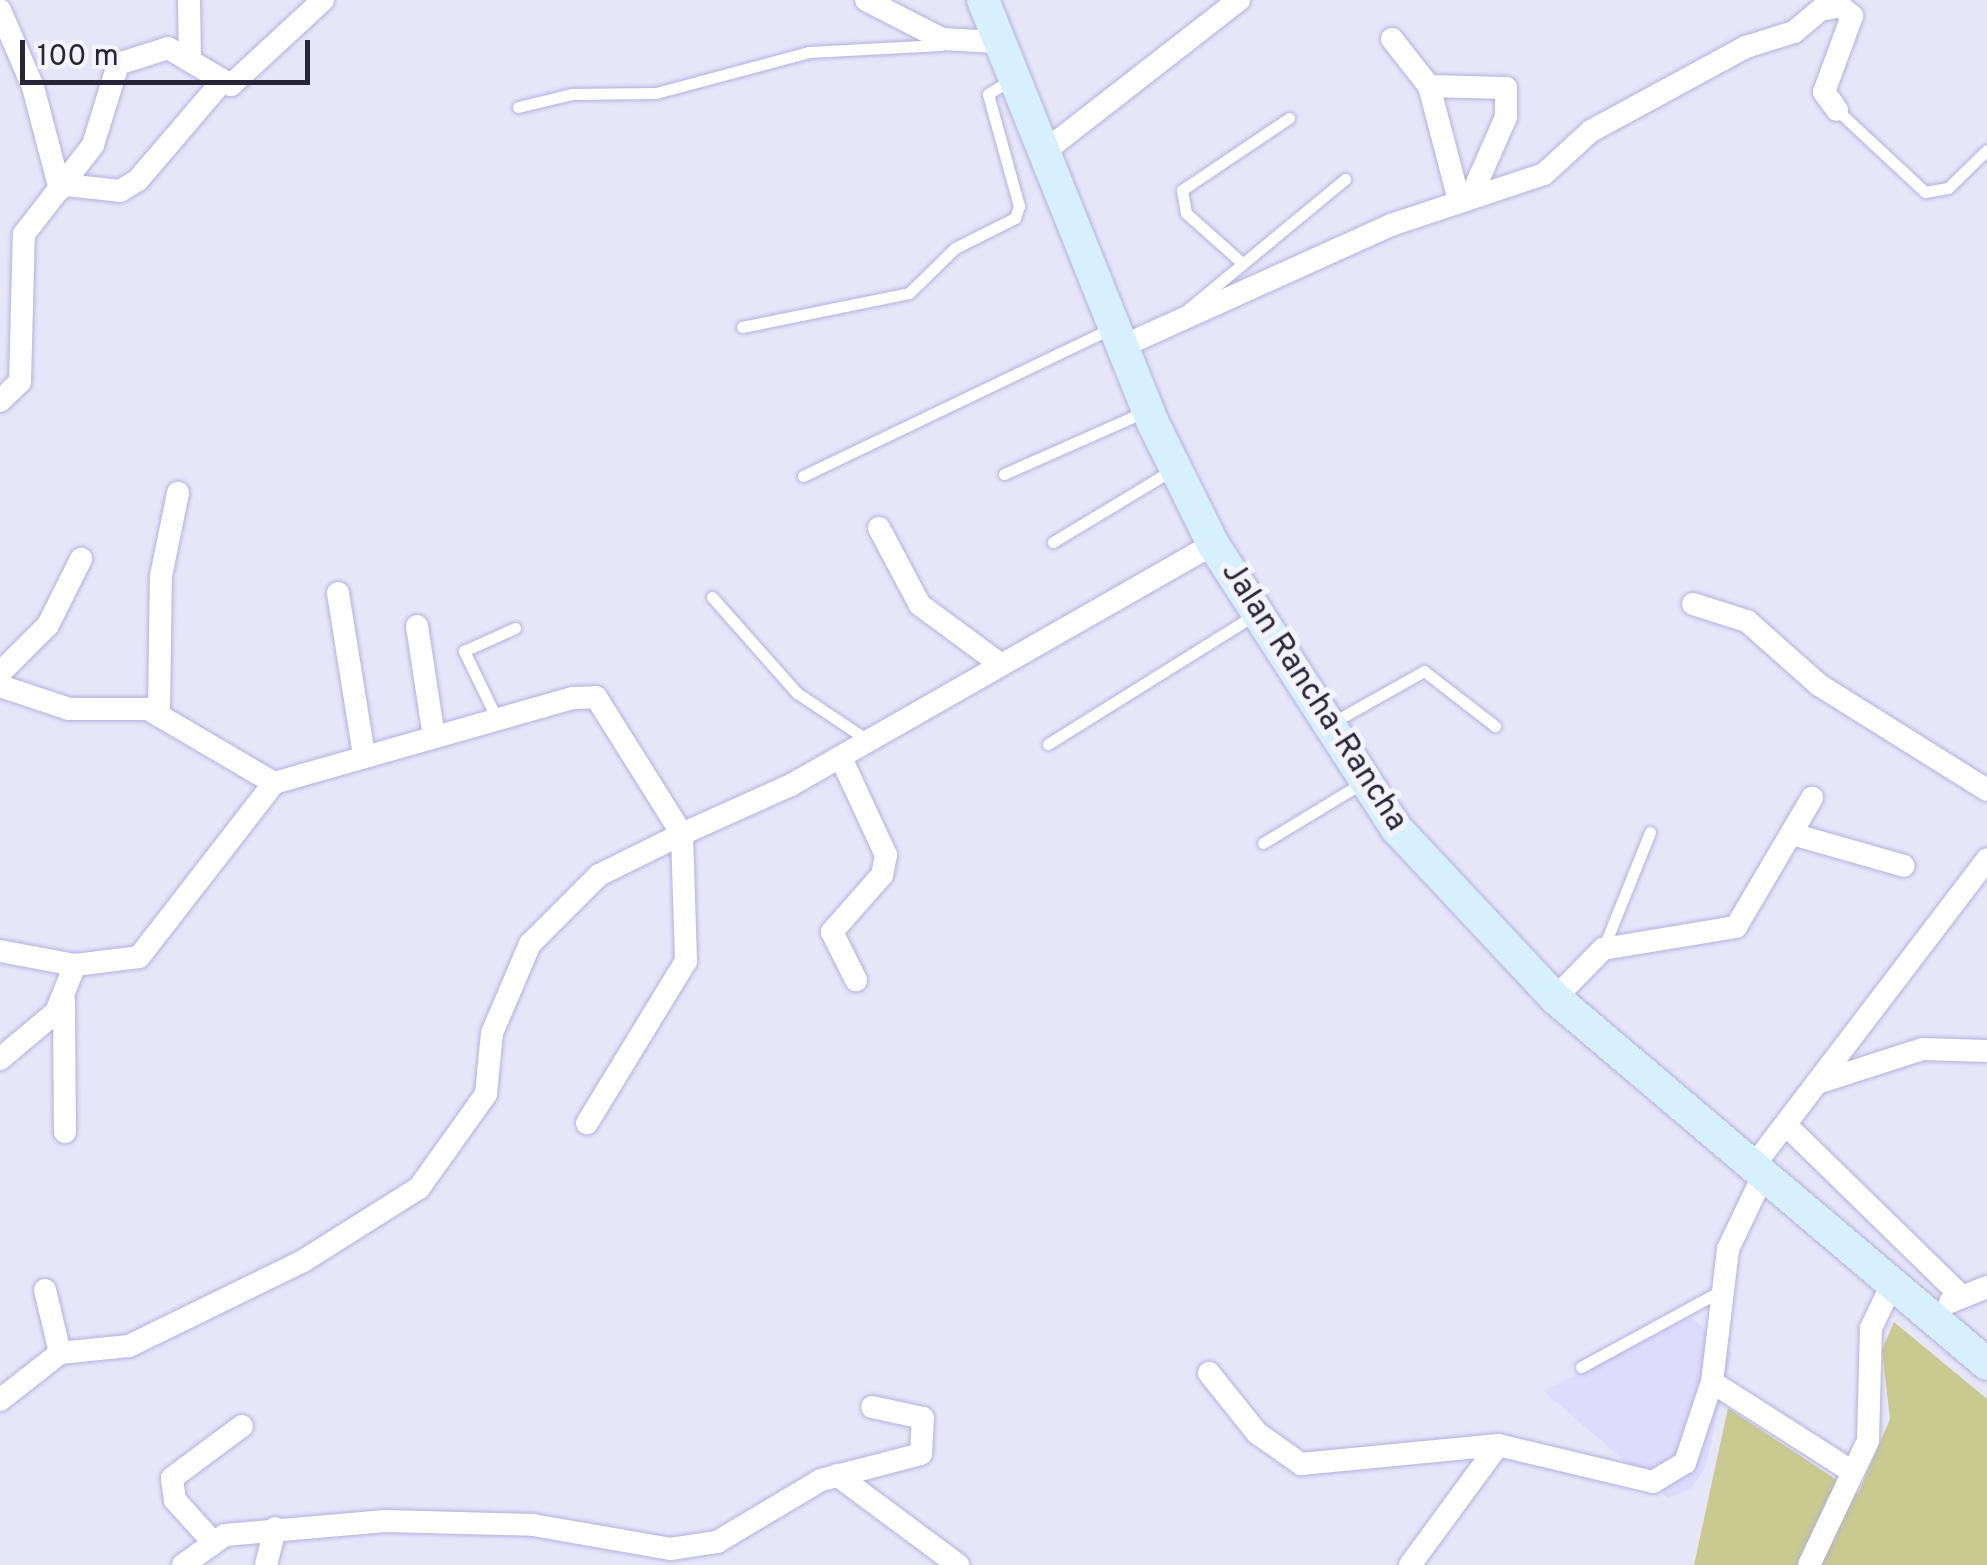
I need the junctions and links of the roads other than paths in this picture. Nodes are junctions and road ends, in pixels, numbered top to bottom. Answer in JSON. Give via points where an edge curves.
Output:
{"nodes":[{"id":1,"x":189,"y":0,"type":"edge"},
{"id":2,"x":324,"y":0,"type":"edge"},
{"id":3,"x":866,"y":0,"type":"edge"},
{"id":4,"x":983,"y":0,"type":"edge"},
{"id":5,"x":1239,"y":0,"type":"edge"},
{"id":6,"x":1829,"y":4,"type":"edge"},
{"id":7,"x":0,"y":10,"type":"edge"},
{"id":8,"x":1392,"y":39,"type":"dead end"},
{"id":9,"x":996,"y":42,"type":"junction"},
{"id":10,"x":956,"y":43,"type":"junction"},
{"id":11,"x":190,"y":61,"type":"junction"},
{"id":12,"x":1013,"y":78,"type":"junction"},
{"id":13,"x":220,"y":84,"type":"junction"},
{"id":14,"x":1429,"y":86,"type":"junction"},
{"id":15,"x":518,"y":107,"type":"dead end"},
{"id":16,"x":1837,"y":110,"type":"joint"},
{"id":17,"x":1289,"y":118,"type":"dead end"},
{"id":18,"x":1987,"y":150,"type":"edge"},
{"id":19,"x":1045,"y":151,"type":"junction"},
{"id":20,"x":1346,"y":179,"type":"dead end"},
{"id":21,"x":63,"y":187,"type":"junction"},
{"id":22,"x":1465,"y":197,"type":"junction"},
{"id":23,"x":1240,"y":262,"type":"junction"},
{"id":24,"x":1178,"y":319,"type":"junction"},
{"id":25,"x":742,"y":327,"type":"dead end"},
{"id":26,"x":1120,"y":336,"type":"junction"},
{"id":27,"x":0,"y":401,"type":"edge"},
{"id":28,"x":1148,"y":410,"type":"junction"},
{"id":29,"x":1176,"y":468,"type":"junction"},
{"id":30,"x":1004,"y":474,"type":"dead end"},
{"id":31,"x":803,"y":476,"type":"dead end"},
{"id":32,"x":178,"y":492,"type":"dead end"},
{"id":33,"x":880,"y":528,"type":"dead end"},
{"id":34,"x":1053,"y":542,"type":"dead end"},
{"id":35,"x":1213,"y":544,"type":"junction"},
{"id":36,"x":81,"y":559,"type":"dead end"},
{"id":37,"x":338,"y":592,"type":"dead end"},
{"id":38,"x":712,"y":597,"type":"dead end"},
{"id":39,"x":1693,"y":604,"type":"dead end"},
{"id":40,"x":1256,"y":614,"type":"junction"},
{"id":41,"x":417,"y":626,"type":"dead end"},
{"id":42,"x":515,"y":628,"type":"dead end"},
{"id":43,"x":1000,"y":664,"type":"junction"},
{"id":44,"x":0,"y":672,"type":"edge"},
{"id":45,"x":0,"y":686,"type":"edge"},
{"id":46,"x":159,"y":713,"type":"junction"},
{"id":47,"x":497,"y":719,"type":"junction"},
{"id":48,"x":1326,"y":726,"type":"junction"},
{"id":49,"x":1495,"y":726,"type":"dead end"},
{"id":50,"x":434,"y":736,"type":"junction"},
{"id":51,"x":869,"y":741,"type":"junction"},
{"id":52,"x":1048,"y":744,"type":"dead end"},
{"id":53,"x":364,"y":755,"type":"junction"},
{"id":54,"x":840,"y":758,"type":"junction"},
{"id":55,"x":1363,"y":782,"type":"junction"},
{"id":56,"x":274,"y":784,"type":"junction"},
{"id":57,"x":1987,"y":790,"type":"edge"},
{"id":58,"x":1812,"y":798,"type":"dead end"},
{"id":59,"x":1650,"y":832,"type":"dead end"},
{"id":60,"x":682,"y":834,"type":"junction"},
{"id":61,"x":1792,"y":834,"type":"junction"},
{"id":62,"x":1263,"y":843,"type":"dead end"},
{"id":63,"x":1987,"y":860,"type":"edge"},
{"id":64,"x":1904,"y":866,"type":"dead end"},
{"id":65,"x":1603,"y":948,"type":"junction"},
{"id":66,"x":0,"y":950,"type":"edge"},
{"id":67,"x":75,"y":965,"type":"junction"},
{"id":68,"x":856,"y":980,"type":"dead end"},
{"id":69,"x":1556,"y":998,"type":"junction"},
{"id":70,"x":64,"y":1000,"type":"junction"},
{"id":71,"x":1987,"y":1051,"type":"edge"},
{"id":72,"x":0,"y":1059,"type":"edge"},
{"id":73,"x":1817,"y":1083,"type":"junction"},
{"id":74,"x":587,"y":1123,"type":"dead end"},
{"id":75,"x":1786,"y":1125,"type":"junction"},
{"id":76,"x":66,"y":1132,"type":"dead end"},
{"id":77,"x":1757,"y":1173,"type":"junction"},
{"id":78,"x":1893,"y":1282,"type":"junction"},
{"id":79,"x":1987,"y":1287,"type":"edge"},
{"id":80,"x":1724,"y":1288,"type":"junction"},
{"id":81,"x":46,"y":1290,"type":"dead end"},
{"id":82,"x":1961,"y":1296,"type":"junction"},
{"id":83,"x":1930,"y":1314,"type":"junction"},
{"id":84,"x":60,"y":1353,"type":"junction"},
{"id":85,"x":1987,"y":1364,"type":"edge"},
{"id":86,"x":1582,"y":1368,"type":"dead end"},
{"id":87,"x":1209,"y":1373,"type":"dead end"},
{"id":88,"x":1712,"y":1382,"type":"junction"},
{"id":89,"x":0,"y":1400,"type":"edge"},
{"id":90,"x":872,"y":1407,"type":"dead end"},
{"id":91,"x":242,"y":1426,"type":"dead end"},
{"id":92,"x":1498,"y":1445,"type":"junction"},
{"id":93,"x":1853,"y":1472,"type":"junction"},
{"id":94,"x":837,"y":1475,"type":"junction"},
{"id":95,"x":275,"y":1528,"type":"junction"},
{"id":96,"x":211,"y":1540,"type":"junction"},
{"id":97,"x":928,"y":1556,"type":"edge"},
{"id":98,"x":183,"y":1565,"type":"edge"},
{"id":99,"x":266,"y":1565,"type":"edge"},
{"id":100,"x":958,"y":1565,"type":"edge"},
{"id":101,"x":1410,"y":1565,"type":"edge"},
{"id":102,"x":1809,"y":1565,"type":"edge"}],
"edges":[{"from":1,"to":11,"type":"street"},
{"from":2,"to":13,"type":"street","via":[[255,72]]},
{"from":3,"to":10,"type":"street"},
{"from":4,"to":9,"type":"main road","name":"Jalan Rancha-Rancha"},
{"from":5,"to":19,"type":"street"},
{"from":6,"to":16,"type":"street","via":[[1852,16],[1824,92]]},
{"from":6,"to":22,"type":"street","via":[[1591,130],[1544,174]]},
{"from":7,"to":21,"type":"street","via":[[34,88]]},
{"from":8,"to":14,"type":"street"},
{"from":9,"to":10,"type":"street"},
{"from":9,"to":12,"type":"main road","name":"Jalan Rancha-Rancha"},
{"from":10,"to":15,"type":"lane","via":[[809,52],[656,93],[572,94]]},
{"from":11,"to":13,"type":"street"},
{"from":11,"to":21,"type":"street","via":[[156,47],[118,64],[93,144]]},
{"from":12,"to":19,"type":"main road","name":"Jalan Rancha-Rancha"},
{"from":12,"to":25,"type":"lane","via":[[988,94],[1019,206],[1014,218],[955,248],[908,293]]},
{"from":13,"to":21,"type":"street","via":[[138,180],[120,191]]},
{"from":14,"to":22,"type":"street"},
{"from":14,"to":22,"type":"street","via":[[1506,88],[1506,117]]},
{"from":16,"to":18,"type":"lane","via":[[1925,192],[1948,188]]},
{"from":17,"to":23,"type":"lane","via":[[1182,190],[1186,212]]},
{"from":19,"to":26,"type":"main road","name":"Jalan Rancha-Rancha"},
{"from":20,"to":23,"type":"lane"},
{"from":21,"to":27,"type":"street","via":[[24,234],[20,382]]},
{"from":22,"to":24,"type":"street"},
{"from":23,"to":24,"type":"lane"},
{"from":24,"to":26,"type":"street"},
{"from":26,"to":28,"type":"main road","name":"Jalan Rancha-Rancha"},
{"from":26,"to":31,"type":"lane"},
{"from":28,"to":29,"type":"main road","name":"Jalan Rancha-Rancha"},
{"from":28,"to":30,"type":"lane"},
{"from":29,"to":34,"type":"lane"},
{"from":29,"to":35,"type":"main road","name":"Jalan Rancha-Rancha"},
{"from":32,"to":46,"type":"street","via":[[161,576]]},
{"from":33,"to":43,"type":"street","via":[[920,605]]},
{"from":35,"to":40,"type":"main road","name":"Jalan Rancha-Rancha"},
{"from":35,"to":43,"type":"street"},
{"from":36,"to":44,"type":"street","via":[[48,625]]},
{"from":37,"to":53,"type":"street"},
{"from":38,"to":51,"type":"lane","via":[[798,692]]},
{"from":39,"to":57,"type":"street","via":[[1747,622],[1819,686]]},
{"from":40,"to":48,"type":"main road","name":"Jalan Rancha-Rancha"},
{"from":40,"to":52,"type":"lane"},
{"from":41,"to":50,"type":"street"},
{"from":42,"to":47,"type":"lane","via":[[464,651]]},
{"from":43,"to":51,"type":"street"},
{"from":45,"to":46,"type":"street","via":[[68,710]]},
{"from":46,"to":56,"type":"street"},
{"from":47,"to":50,"type":"street"},
{"from":47,"to":60,"type":"street","via":[[596,697]]},
{"from":48,"to":49,"type":"lane","via":[[1424,671]]},
{"from":48,"to":55,"type":"main road","name":"Jalan Rancha-Rancha"},
{"from":50,"to":53,"type":"street"},
{"from":51,"to":54,"type":"street"},
{"from":53,"to":56,"type":"street"},
{"from":54,"to":60,"type":"street"},
{"from":54,"to":68,"type":"street","via":[[886,855],[882,875],[832,932]]},
{"from":55,"to":62,"type":"lane"},
{"from":55,"to":69,"type":"main road","name":"Jalan Rancha-Rancha"},
{"from":56,"to":67,"type":"street","via":[[156,944],[119,964]]},
{"from":58,"to":61,"type":"street"},
{"from":59,"to":65,"type":"lane"},
{"from":60,"to":74,"type":"street","via":[[686,961]]},
{"from":60,"to":84,"type":"street","via":[[598,875],[530,944],[492,1033],[486,1094],[419,1188],[171,1330],[94,1354]]},
{"from":61,"to":64,"type":"street"},
{"from":61,"to":65,"type":"street","via":[[1736,926]]},
{"from":63,"to":73,"type":"street"},
{"from":65,"to":69,"type":"street"},
{"from":66,"to":67,"type":"street"},
{"from":67,"to":70,"type":"street"},
{"from":69,"to":77,"type":"main road","name":"Jalan Rancha-Rancha"},
{"from":70,"to":72,"type":"street"},
{"from":70,"to":76,"type":"street"},
{"from":71,"to":73,"type":"street","via":[[1923,1049]]},
{"from":73,"to":75,"type":"street"},
{"from":75,"to":77,"type":"street"},
{"from":75,"to":82,"type":"street"},
{"from":77,"to":78,"type":"main road","name":"Jalan Rancha-Rancha"},
{"from":77,"to":80,"type":"street","via":[[1736,1220]]},
{"from":78,"to":83,"type":"main road","name":"Jalan Rancha-Rancha"},
{"from":78,"to":93,"type":"street","via":[[1871,1328],[1876,1411]]},
{"from":79,"to":82,"type":"street"},
{"from":80,"to":86,"type":"lane"},
{"from":80,"to":88,"type":"street"},
{"from":81,"to":84,"type":"street"},
{"from":82,"to":83,"type":"street"},
{"from":83,"to":85,"type":"main road","name":"Jalan Rancha-Rancha"},
{"from":84,"to":89,"type":"street"},
{"from":87,"to":92,"type":"street","via":[[1257,1433],[1302,1464]]},
{"from":88,"to":92,"type":"street","via":[[1685,1463],[1653,1482]]},
{"from":88,"to":93,"type":"street"},
{"from":90,"to":94,"type":"street","via":[[915,1412],[926,1443],[912,1458]]},
{"from":91,"to":96,"type":"street","via":[[172,1478],[175,1500]]},
{"from":92,"to":101,"type":"street"},
{"from":93,"to":102,"type":"street"},
{"from":94,"to":95,"type":"street","via":[[747,1530],[692,1548],[532,1526]]},
{"from":94,"to":97,"type":"street"},
{"from":95,"to":96,"type":"street"},
{"from":95,"to":99,"type":"street"},
{"from":96,"to":98,"type":"street"},
{"from":97,"to":100,"type":"street"}]}
